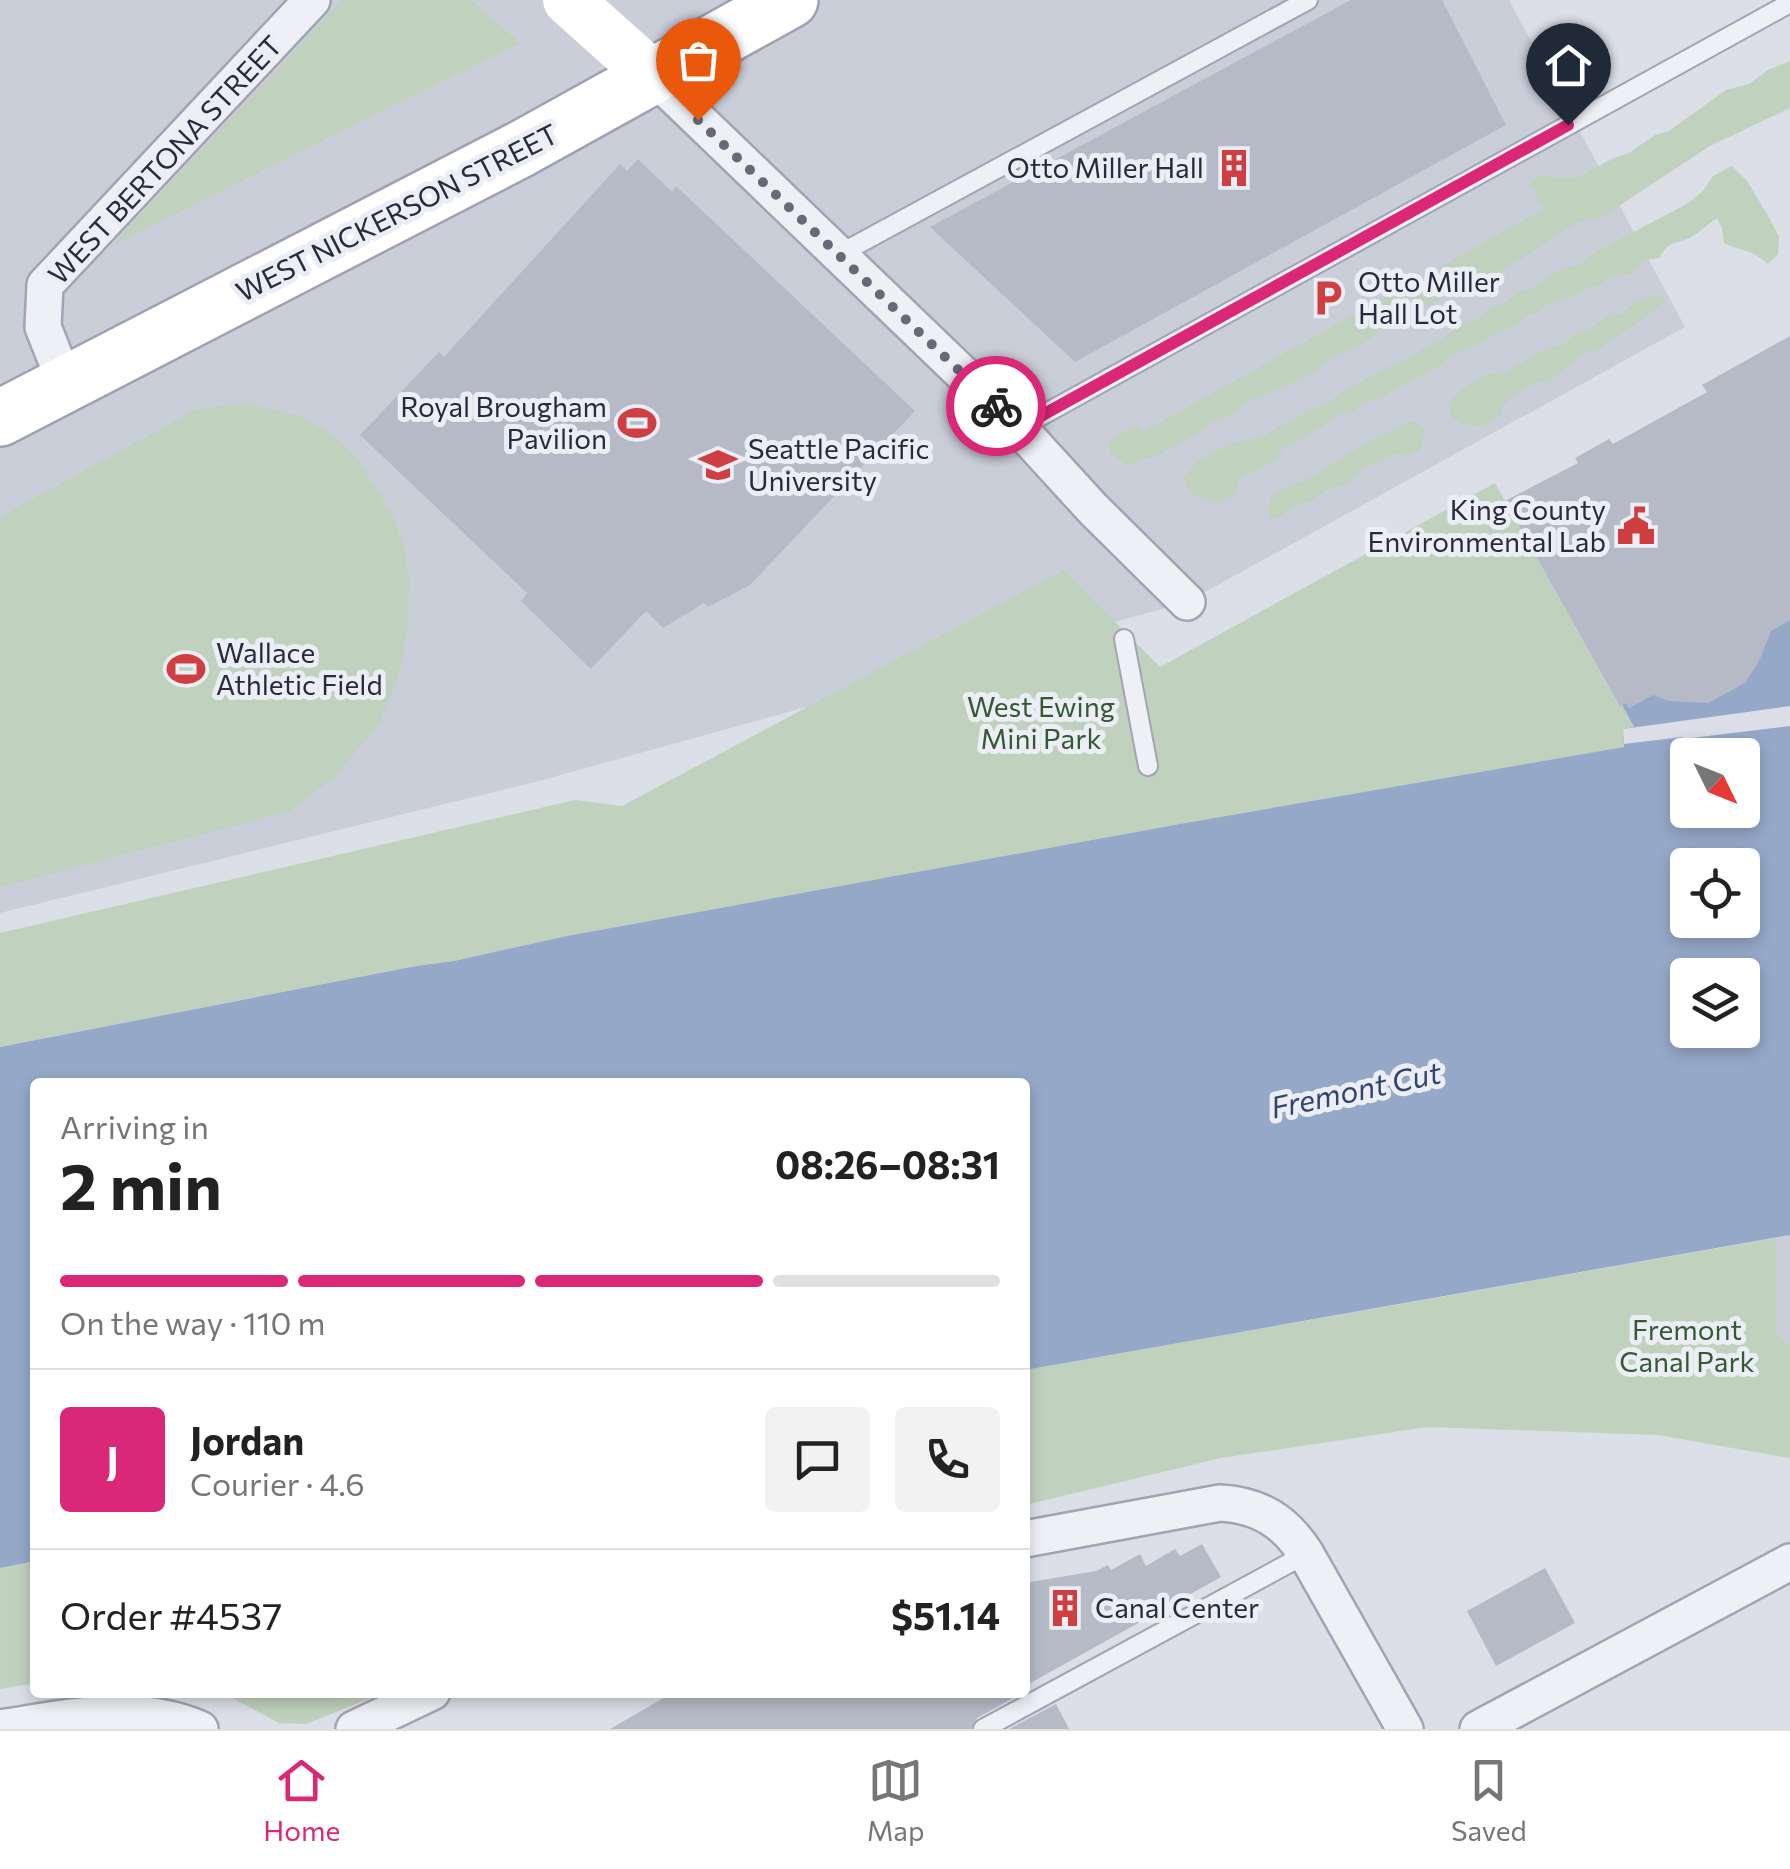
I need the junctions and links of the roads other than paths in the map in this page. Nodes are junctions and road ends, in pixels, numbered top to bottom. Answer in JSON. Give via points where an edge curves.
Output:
{"nodes":[{"id":1,"x":312,"y":0,"type":"edge"},
{"id":2,"x":568,"y":0,"type":"edge"},
{"id":3,"x":790,"y":0,"type":"edge"},
{"id":4,"x":1308,"y":0,"type":"edge"},
{"id":5,"x":1790,"y":4,"type":"edge"},
{"id":6,"x":654,"y":77,"type":"junction"},
{"id":7,"x":838,"y":255,"type":"junction"},
{"id":8,"x":66,"y":385,"type":"junction"},
{"id":9,"x":0,"y":418,"type":"edge"},
{"id":10,"x":1019,"y":428,"type":"junction"},
{"id":11,"x":1186,"y":602,"type":"dead end"},
{"id":12,"x":1124,"y":639,"type":"dead end"},
{"id":13,"x":1148,"y":766,"type":"dead end"},
{"id":14,"x":1030,"y":1537,"type":"edge"},
{"id":15,"x":1306,"y":1554,"type":"junction"},
{"id":16,"x":1790,"y":1562,"type":"edge"},
{"id":17,"x":419,"y":1698,"type":"edge"},
{"id":18,"x":0,"y":1728,"type":"edge"},
{"id":19,"x":200,"y":1729,"type":"edge"},
{"id":20,"x":354,"y":1729,"type":"edge"},
{"id":21,"x":983,"y":1729,"type":"edge"},
{"id":22,"x":1406,"y":1729,"type":"edge"},
{"id":23,"x":1478,"y":1729,"type":"edge"}],
"edges":[{"from":1,"to":8,"type":"street","name":"WEST BERTONA STREET","via":[[46,285],[42,327]]},
{"from":2,"to":6,"type":"street"},
{"from":3,"to":6,"type":"main road","name":"WEST NICKERSON STREET"},
{"from":4,"to":7,"type":"lane"},
{"from":5,"to":10,"type":"lane"},
{"from":6,"to":7,"type":"street"},
{"from":6,"to":8,"type":"main road","name":"WEST NICKERSON STREET"},
{"from":7,"to":10,"type":"street"},
{"from":8,"to":9,"type":"main road","name":"WEST NICKERSON STREET"},
{"from":10,"to":11,"type":"street"},
{"from":12,"to":13,"type":"lane"},
{"from":14,"to":15,"type":"street","via":[[1238,1504],[1273,1517]]},
{"from":15,"to":21,"type":"lane"},
{"from":15,"to":22,"type":"street"},
{"from":16,"to":23,"type":"street"},
{"from":17,"to":20,"type":"street"},
{"from":18,"to":19,"type":"street","via":[[108,1712]]}]}
